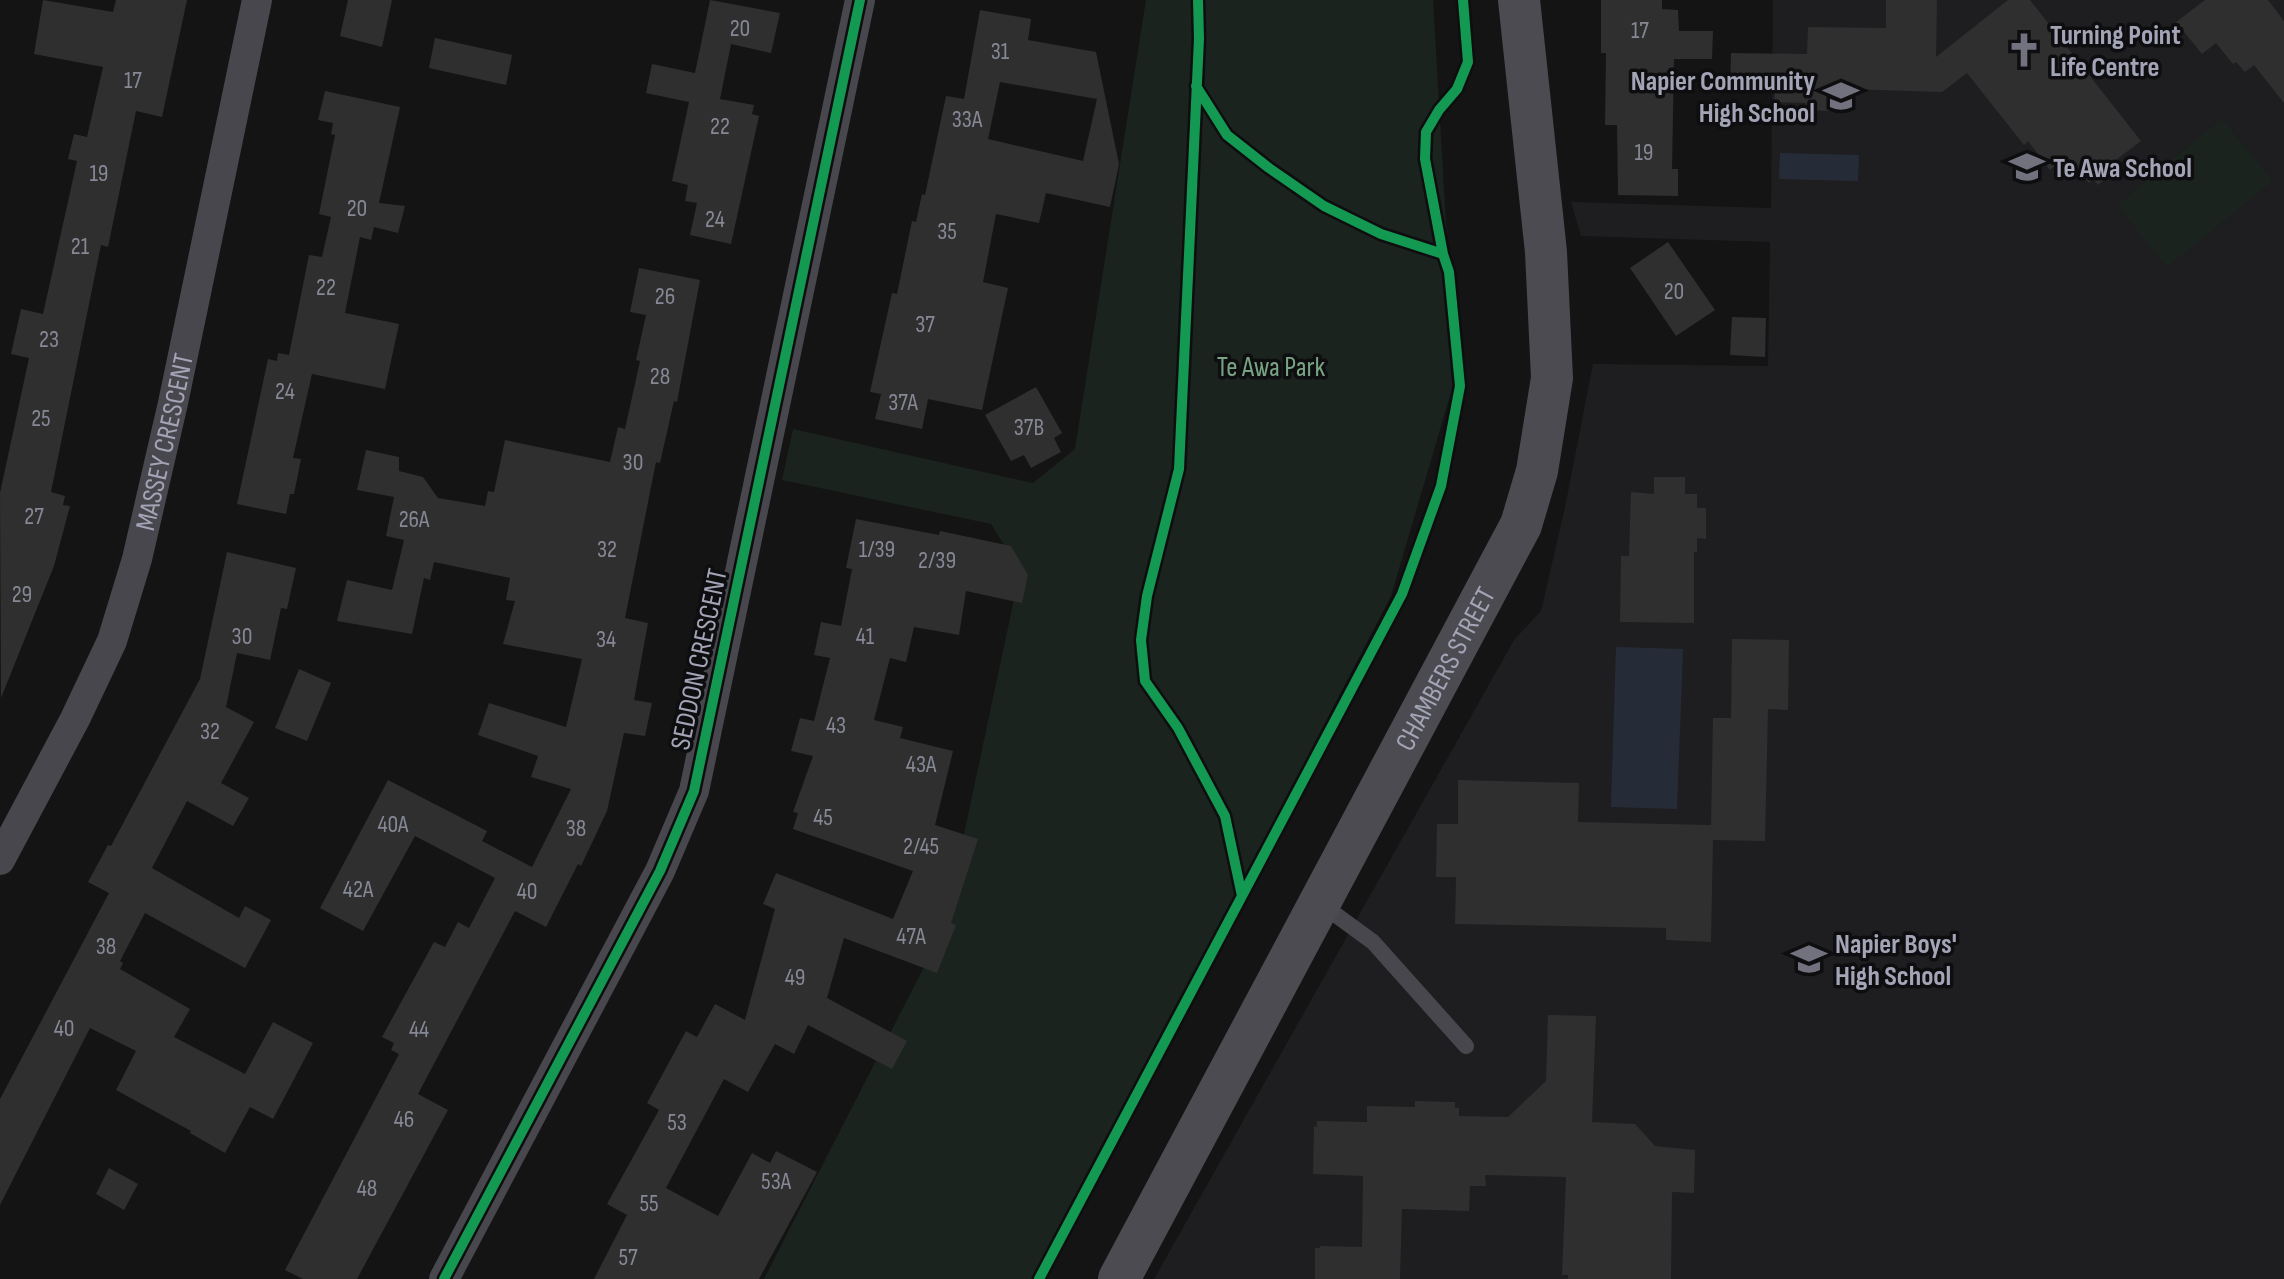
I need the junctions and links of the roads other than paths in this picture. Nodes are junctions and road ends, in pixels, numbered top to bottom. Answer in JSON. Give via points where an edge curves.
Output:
{"nodes":[{"id":1,"x":257,"y":0,"type":"edge"},
{"id":2,"x":860,"y":0,"type":"edge"},
{"id":3,"x":1519,"y":0,"type":"edge"},
{"id":4,"x":0,"y":860,"type":"edge"},
{"id":5,"x":1320,"y":903,"type":"junction"},
{"id":6,"x":1466,"y":1046,"type":"dead end"},
{"id":7,"x":444,"y":1279,"type":"edge"},
{"id":8,"x":1119,"y":1279,"type":"edge"}],
"edges":[{"from":1,"to":4,"type":"street","name":"MASSEY CRESCENT","via":[[137,559],[112,641]]},
{"from":2,"to":7,"type":"street","name":"SEDDON CRESCENT","via":[[694,791],[660,871]]},
{"from":3,"to":5,"type":"main road","name":"CHAMBERS STREET","via":[[1546,252],[1552,364],[1537,471],[1521,525]]},
{"from":5,"to":6,"type":"lane","via":[[1373,942]]},
{"from":5,"to":8,"type":"main road","name":"CHAMBERS STREET"}]}
